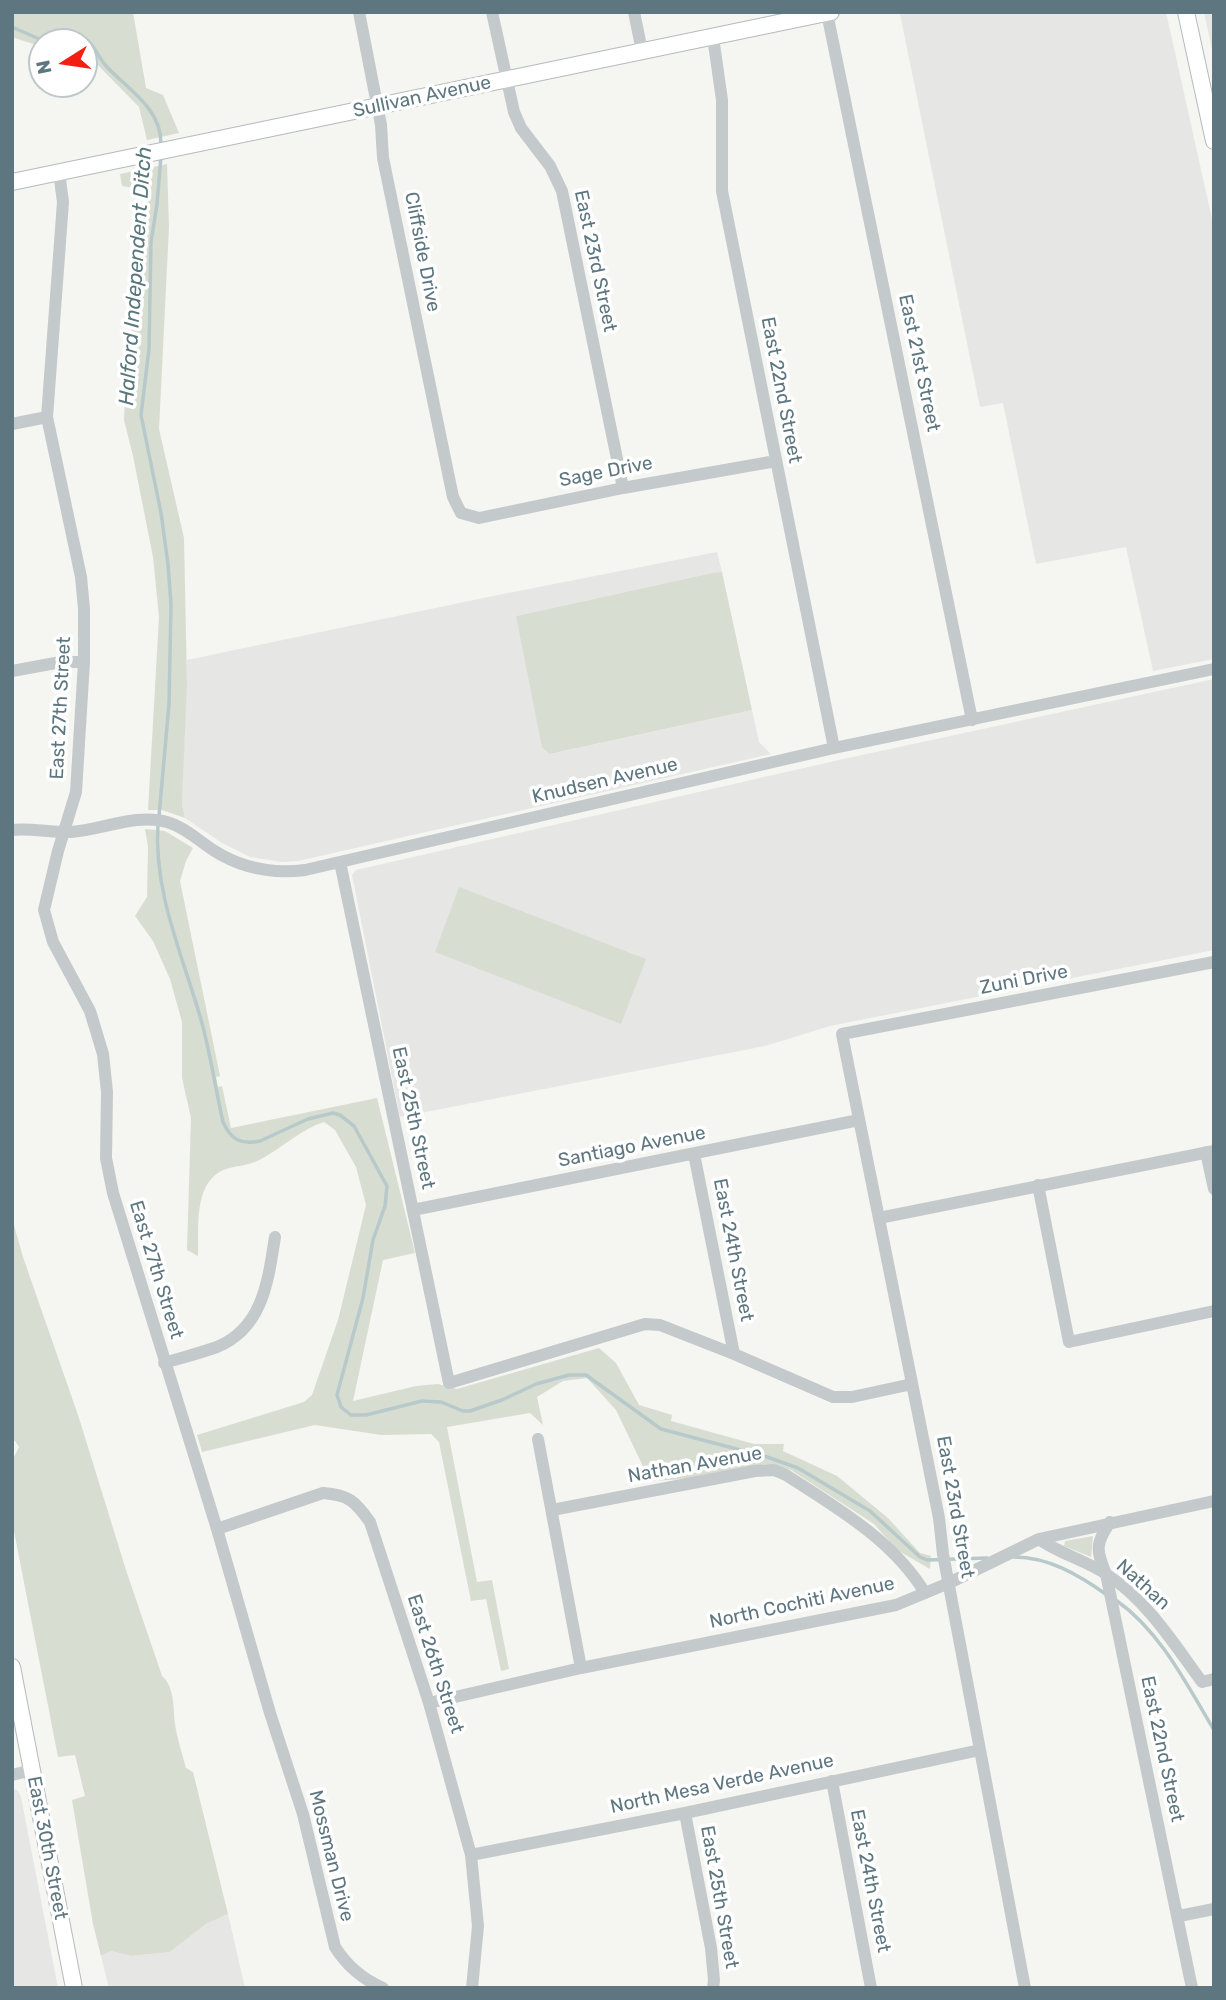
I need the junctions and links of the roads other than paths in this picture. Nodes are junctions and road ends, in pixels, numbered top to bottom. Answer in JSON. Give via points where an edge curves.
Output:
{"nodes":[{"id":1,"x":359,"y":12,"type":"edge"},
{"id":2,"x":492,"y":12,"type":"edge"},
{"id":3,"x":634,"y":12,"type":"edge"},
{"id":4,"x":1186,"y":12,"type":"edge"},
{"id":5,"x":829,"y":13,"type":"edge"},
{"id":6,"x":713,"y":37,"type":"junction"},
{"id":7,"x":642,"y":51,"type":"junction"},
{"id":8,"x":506,"y":79,"type":"junction"},
{"id":9,"x":377,"y":106,"type":"junction"},
{"id":10,"x":1214,"y":141,"type":"edge"},
{"id":11,"x":59,"y":172,"type":"junction"},
{"id":12,"x":12,"y":182,"type":"edge"},
{"id":13,"x":47,"y":417,"type":"junction"},
{"id":14,"x":12,"y":424,"type":"edge"},
{"id":15,"x":776,"y":461,"type":"junction"},
{"id":16,"x":624,"y":488,"type":"junction"},
{"id":17,"x":453,"y":498,"type":"joint"},
{"id":18,"x":84,"y":662,"type":"junction"},
{"id":19,"x":1214,"y":668,"type":"edge"},
{"id":20,"x":12,"y":671,"type":"edge"},
{"id":21,"x":972,"y":720,"type":"junction"},
{"id":22,"x":834,"y":748,"type":"junction"},
{"id":23,"x":12,"y":830,"type":"edge"},
{"id":24,"x":64,"y":832,"type":"junction"},
{"id":25,"x":340,"y":862,"type":"junction"},
{"id":26,"x":1214,"y":962,"type":"edge"},
{"id":27,"x":842,"y":1034,"type":"joint"},
{"id":28,"x":859,"y":1120,"type":"junction"},
{"id":29,"x":1210,"y":1151,"type":"edge"},
{"id":30,"x":694,"y":1154,"type":"junction"},
{"id":31,"x":1038,"y":1185,"type":"junction"},
{"id":32,"x":1214,"y":1189,"type":"edge"},
{"id":33,"x":413,"y":1210,"type":"junction"},
{"id":34,"x":879,"y":1218,"type":"junction"},
{"id":35,"x":275,"y":1237,"type":"dead end"},
{"id":36,"x":1214,"y":1311,"type":"edge"},
{"id":37,"x":734,"y":1354,"type":"junction"},
{"id":38,"x":164,"y":1363,"type":"junction"},
{"id":39,"x":912,"y":1384,"type":"junction"},
{"id":40,"x":538,"y":1439,"type":"dead end"},
{"id":41,"x":1214,"y":1501,"type":"edge"},
{"id":42,"x":552,"y":1510,"type":"junction"},
{"id":43,"x":1110,"y":1522,"type":"junction"},
{"id":44,"x":217,"y":1529,"type":"junction"},
{"id":45,"x":1040,"y":1539,"type":"junction"},
{"id":46,"x":1107,"y":1574,"type":"junction"},
{"id":47,"x":949,"y":1583,"type":"junction"},
{"id":48,"x":926,"y":1593,"type":"junction"},
{"id":49,"x":12,"y":1667,"type":"edge"},
{"id":50,"x":581,"y":1668,"type":"junction"},
{"id":51,"x":1208,"y":1681,"type":"edge"},
{"id":52,"x":429,"y":1703,"type":"junction"},
{"id":53,"x":270,"y":1713,"type":"joint"},
{"id":54,"x":980,"y":1750,"type":"junction"},
{"id":55,"x":32,"y":1770,"type":"junction"},
{"id":56,"x":12,"y":1775,"type":"edge"},
{"id":57,"x":832,"y":1781,"type":"junction"},
{"id":58,"x":685,"y":1813,"type":"junction"},
{"id":59,"x":471,"y":1855,"type":"junction"},
{"id":60,"x":1214,"y":1909,"type":"edge"},
{"id":61,"x":1179,"y":1916,"type":"junction"},
{"id":62,"x":74,"y":1988,"type":"edge"},
{"id":63,"x":383,"y":1988,"type":"edge"},
{"id":64,"x":472,"y":1988,"type":"edge"},
{"id":65,"x":713,"y":1988,"type":"edge"},
{"id":66,"x":871,"y":1988,"type":"edge"},
{"id":67,"x":1025,"y":1988,"type":"edge"},
{"id":68,"x":1192,"y":1988,"type":"edge"}],
"edges":[{"from":1,"to":9,"type":"street","name":"Cliffside Drive"},
{"from":2,"to":8,"type":"street","name":"East 23rd Street"},
{"from":3,"to":7,"type":"street"},
{"from":4,"to":10,"type":"main road"},
{"from":5,"to":6,"type":"main road","name":"Sullivan Avenue"},
{"from":5,"to":21,"type":"street","name":"East 21st Street"},
{"from":6,"to":7,"type":"main road","name":"Sullivan Avenue"},
{"from":6,"to":15,"type":"street","name":"East 22nd Street","via":[[722,100],[722,191]]},
{"from":7,"to":8,"type":"main road","name":"Sullivan Avenue"},
{"from":8,"to":9,"type":"main road","name":"Sullivan Avenue"},
{"from":8,"to":16,"type":"street","name":"East 23rd Street","via":[[521,128],[550,166],[562,191]]},
{"from":9,"to":11,"type":"main road","name":"Sullivan Avenue"},
{"from":9,"to":17,"type":"street","name":"Cliffside Drive","via":[[383,158]]},
{"from":11,"to":12,"type":"main road","name":"Sullivan Avenue"},
{"from":11,"to":13,"type":"street","name":"East 27th Street","via":[[63,202]]},
{"from":13,"to":14,"type":"street"},
{"from":13,"to":18,"type":"street","name":"East 27th Street","via":[[81,577]]},
{"from":15,"to":16,"type":"street","name":"Sage Drive"},
{"from":15,"to":22,"type":"street","name":"East 22nd Street"},
{"from":16,"to":17,"type":"street","name":"Sage Drive","via":[[479,517],[461,513]]},
{"from":18,"to":20,"type":"street"},
{"from":18,"to":24,"type":"street","name":"East 27th Street","via":[[79,772]]},
{"from":19,"to":21,"type":"street","name":"Knudsen Avenue"},
{"from":21,"to":22,"type":"street","name":"Knudsen Avenue"},
{"from":22,"to":25,"type":"street","name":"Knudsen Avenue"},
{"from":23,"to":24,"type":"street","name":"Knudsen Avenue"},
{"from":24,"to":25,"type":"street","name":"Knudsen Avenue","via":[[160,820],[248,866],[292,872]]},
{"from":24,"to":38,"type":"street","name":"East 27th Street","via":[[44,910],[53,942],[90,1011],[103,1054],[106,1158]]},
{"from":25,"to":33,"type":"street","name":"East 25th Street"},
{"from":26,"to":27,"type":"street","name":"Zuni Drive"},
{"from":27,"to":28,"type":"street","name":"East 23rd Street"},
{"from":28,"to":30,"type":"street","name":"Santiago Avenue"},
{"from":28,"to":34,"type":"street","name":"East 23rd Street"},
{"from":29,"to":31,"type":"street"},
{"from":29,"to":32,"type":"street"},
{"from":30,"to":33,"type":"street","name":"Santiago Avenue"},
{"from":30,"to":37,"type":"street","name":"East 24th Street"},
{"from":31,"to":34,"type":"street"},
{"from":31,"to":36,"type":"street","via":[[1069,1342]]},
{"from":33,"to":37,"type":"street","name":"East 25th Street","via":[[449,1383],[645,1324],[660,1325]]},
{"from":34,"to":39,"type":"street","name":"East 23rd Street"},
{"from":35,"to":38,"type":"street","via":[[260,1309],[243,1331],[218,1346]]},
{"from":37,"to":39,"type":"street","via":[[833,1397]]},
{"from":38,"to":44,"type":"street","name":"East 27th Street"},
{"from":39,"to":47,"type":"street","name":"East 23rd Street"},
{"from":40,"to":42,"type":"street"},
{"from":41,"to":43,"type":"street","name":"North Cochiti Avenue"},
{"from":42,"to":48,"type":"street","name":"Nathan Avenue","via":[[774,1470],[863,1525]]},
{"from":42,"to":50,"type":"street"},
{"from":43,"to":45,"type":"street","name":"North Cochiti Avenue"},
{"from":43,"to":46,"type":"street","name":"East 22nd Street","via":[[1099,1538],[1099,1556]]},
{"from":44,"to":52,"type":"street","name":"East 26th Street","via":[[323,1493],[341,1494],[358,1506],[370,1522]]},
{"from":44,"to":53,"type":"street","name":"East 27th Street"},
{"from":45,"to":46,"type":"street","name":"Nathan"},
{"from":45,"to":47,"type":"street","name":"North Cochiti Avenue"},
{"from":46,"to":51,"type":"street","name":"Nathan","via":[[1149,1611]]},
{"from":46,"to":61,"type":"street","name":"East 22nd Street"},
{"from":47,"to":48,"type":"street","name":"North Cochiti Avenue"},
{"from":47,"to":54,"type":"street","name":"East 23rd Street"},
{"from":48,"to":50,"type":"street","name":"North Cochiti Avenue","via":[[896,1605]]},
{"from":49,"to":55,"type":"main road","name":"East 30th Street"},
{"from":50,"to":52,"type":"street","name":"North Cochiti Avenue"},
{"from":52,"to":59,"type":"street","name":"East 26th Street"},
{"from":53,"to":63,"type":"street","name":"Mossman Drive","via":[[303,1814],[335,1947],[368,1982]]},
{"from":54,"to":57,"type":"street","name":"North Mesa Verde Avenue"},
{"from":54,"to":67,"type":"street","name":"East 23rd Street"},
{"from":55,"to":56,"type":"street"},
{"from":55,"to":62,"type":"main road","name":"East 30th Street"},
{"from":57,"to":58,"type":"street","name":"North Mesa Verde Avenue"},
{"from":57,"to":66,"type":"street","name":"East 24th Street"},
{"from":58,"to":59,"type":"street","name":"North Mesa Verde Avenue"},
{"from":58,"to":65,"type":"street","name":"East 25th Street","via":[[711,1948]]},
{"from":59,"to":64,"type":"street","name":"East 26th Street","via":[[478,1926]]},
{"from":60,"to":61,"type":"street"},
{"from":61,"to":68,"type":"street","name":"East 22nd Street"}]}
